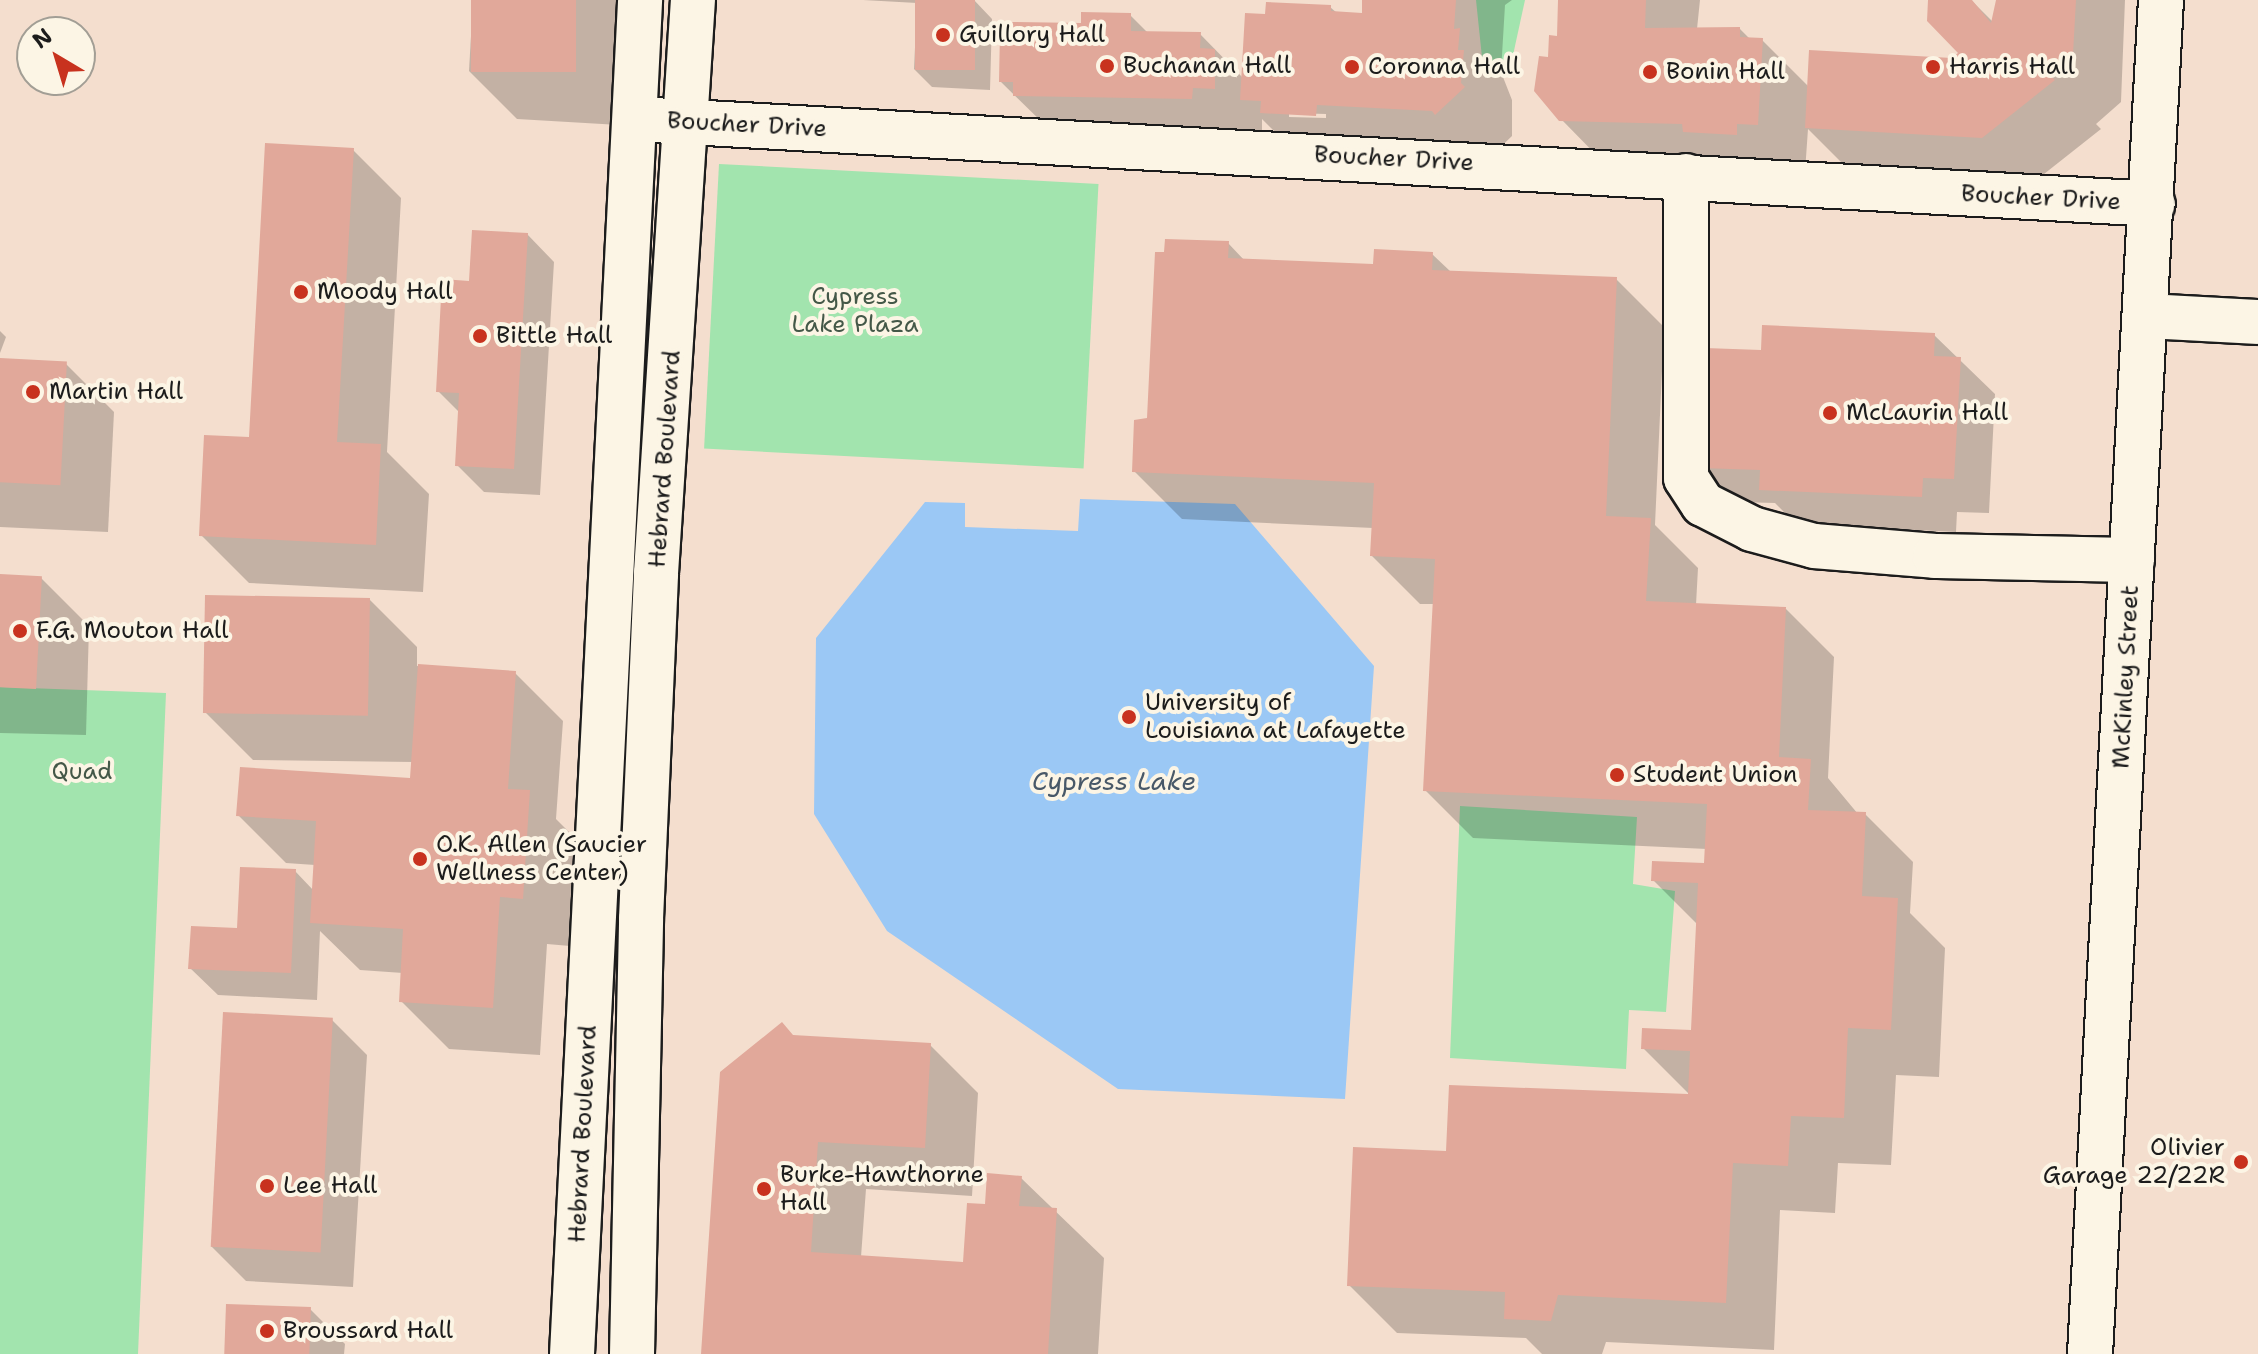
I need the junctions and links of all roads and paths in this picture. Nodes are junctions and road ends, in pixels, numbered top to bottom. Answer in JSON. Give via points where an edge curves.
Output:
{"nodes":[{"id":1,"x":640,"y":0,"type":"edge"},
{"id":2,"x":693,"y":0,"type":"edge"},
{"id":3,"x":2161,"y":0,"type":"edge"},
{"id":4,"x":635,"y":119,"type":"junction"},
{"id":5,"x":687,"y":122,"type":"junction"},
{"id":6,"x":1686,"y":176,"type":"junction"},
{"id":7,"x":2153,"y":204,"type":"junction"},
{"id":8,"x":2146,"y":316,"type":"junction"},
{"id":9,"x":2258,"y":322,"type":"edge"},
{"id":10,"x":2132,"y":560,"type":"junction"},
{"id":11,"x":593,"y":913,"type":"junction"},
{"id":12,"x":641,"y":919,"type":"junction"},
{"id":13,"x":572,"y":1354,"type":"edge"},
{"id":14,"x":632,"y":1354,"type":"edge"},
{"id":15,"x":2090,"y":1354,"type":"edge"}],
"edges":[{"from":1,"to":4,"type":"street","name":"Hebrard Boulevard"},
{"from":2,"to":5,"type":"street","name":"Hebrard Boulevard"},
{"from":3,"to":7,"type":"street","name":"McKinley Street"},
{"from":4,"to":5,"type":"street","name":"Boucher Drive"},
{"from":4,"to":11,"type":"street","name":"Hebrard Boulevard"},
{"from":5,"to":6,"type":"street","name":"Boucher Drive"},
{"from":5,"to":12,"type":"street","name":"Hebrard Boulevard","via":[[656,573]]},
{"from":6,"to":7,"type":"street","name":"Boucher Drive"},
{"from":6,"to":10,"type":"street","via":[[1686,478],[1703,504],[1752,529],[1814,546],[1935,556]]},
{"from":7,"to":8,"type":"street","name":"McKinley Street"},
{"from":8,"to":9,"type":"street"},
{"from":8,"to":10,"type":"street","name":"McKinley Street"},
{"from":10,"to":15,"type":"street","name":"McKinley Street"},
{"from":11,"to":12,"type":"street"},
{"from":11,"to":13,"type":"street","name":"Hebrard Boulevard"},
{"from":12,"to":14,"type":"street","name":"Hebrard Boulevard"}]}
